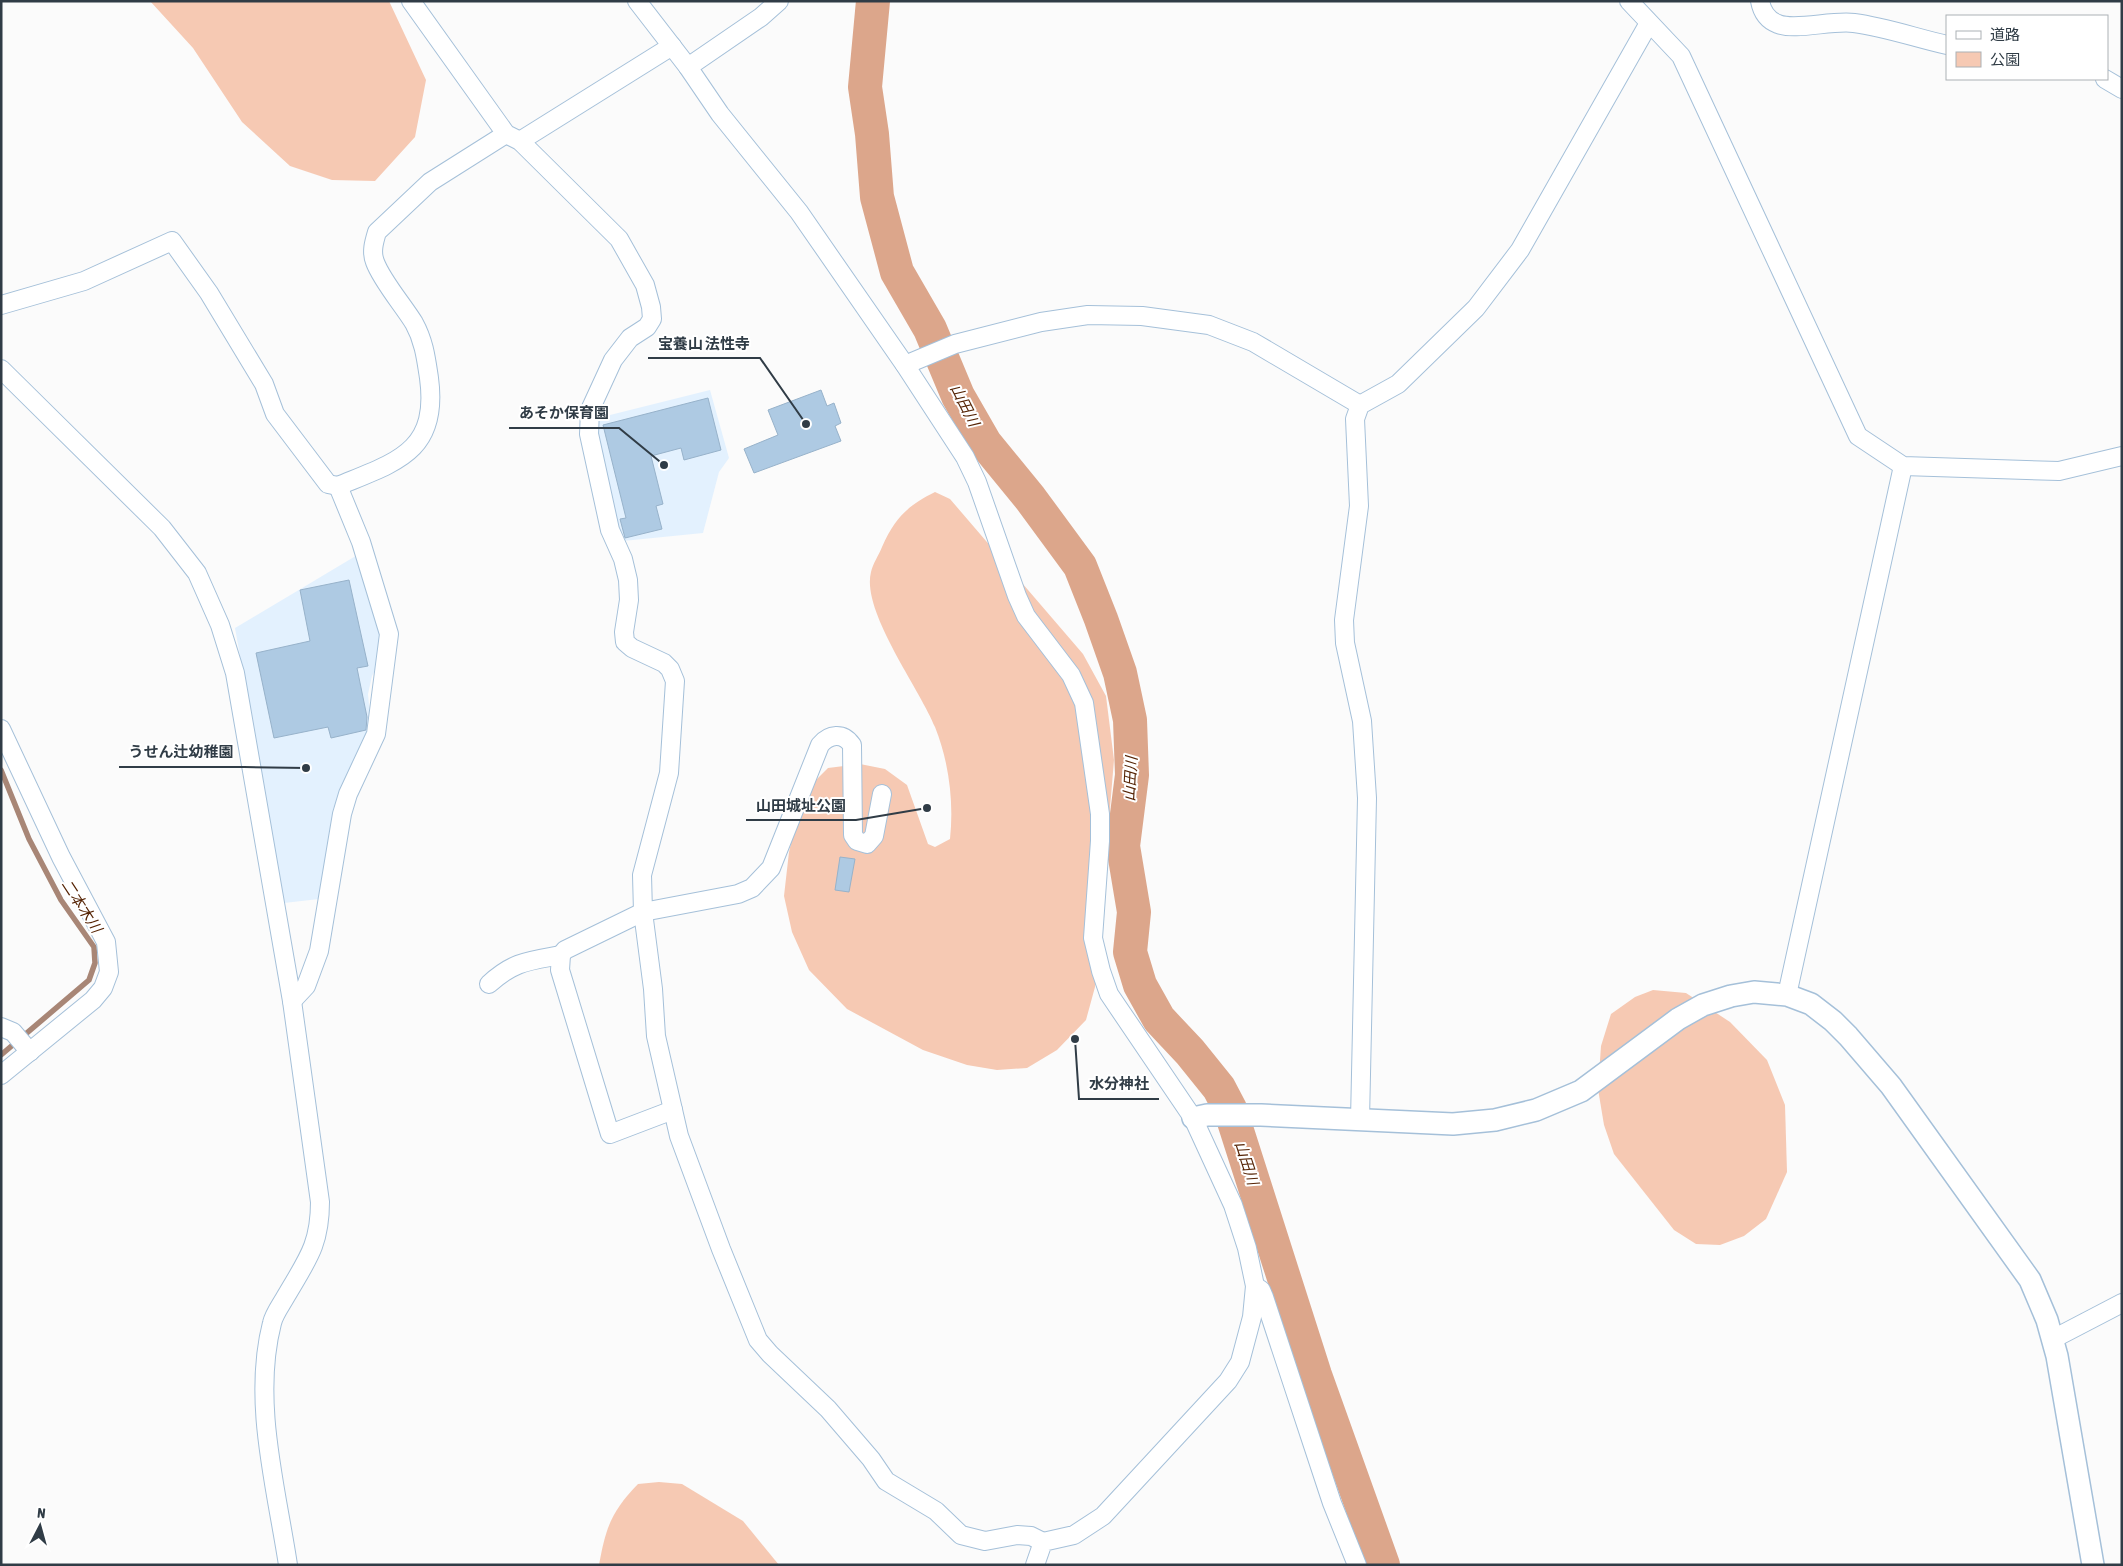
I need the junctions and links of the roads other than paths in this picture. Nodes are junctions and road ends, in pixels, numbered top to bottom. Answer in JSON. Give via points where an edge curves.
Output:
{"nodes":[{"id":1,"x":411,"y":1,"type":"edge"},
{"id":2,"x":637,"y":1,"type":"edge"},
{"id":3,"x":779,"y":1,"type":"edge"},
{"id":4,"x":1629,"y":1,"type":"edge"},
{"id":5,"x":1760,"y":1,"type":"edge"},
{"id":6,"x":1649,"y":23,"type":"junction"},
{"id":7,"x":1946,"y":45,"type":"edge"},
{"id":8,"x":672,"y":46,"type":"junction"},
{"id":9,"x":688,"y":67,"type":"junction"},
{"id":10,"x":2107,"y":80,"type":"edge"},
{"id":11,"x":2122,"y":89,"type":"edge"},
{"id":12,"x":513,"y":137,"type":"junction"},
{"id":13,"x":1,"y":305,"type":"edge"},
{"id":14,"x":911,"y":362,"type":"junction"},
{"id":15,"x":1,"y":370,"type":"edge"},
{"id":16,"x":1360,"y":405,"type":"junction"},
{"id":17,"x":2122,"y":456,"type":"edge"},
{"id":18,"x":1902,"y":466,"type":"junction"},
{"id":19,"x":338,"y":486,"type":"junction"},
{"id":20,"x":1,"y":729,"type":"edge"},
{"id":21,"x":882,"y":794,"type":"dead end"},
{"id":22,"x":643,"y":912,"type":"junction"},
{"id":23,"x":561,"y":955,"type":"junction"},
{"id":24,"x":489,"y":984,"type":"dead end"},
{"id":25,"x":1787,"y":995,"type":"junction"},
{"id":26,"x":292,"y":1001,"type":"junction"},
{"id":27,"x":7,"y":1029,"type":"edge"},
{"id":28,"x":28,"y":1049,"type":"junction"},
{"id":29,"x":1,"y":1075,"type":"edge"},
{"id":30,"x":673,"y":1110,"type":"junction"},
{"id":31,"x":1200,"y":1116,"type":"junction"},
{"id":32,"x":1360,"y":1120,"type":"junction"},
{"id":33,"x":1255,"y":1286,"type":"junction"},
{"id":34,"x":2122,"y":1303,"type":"edge"},
{"id":35,"x":2053,"y":1339,"type":"junction"},
{"id":36,"x":1043,"y":1542,"type":"junction"},
{"id":37,"x":288,"y":1565,"type":"edge"},
{"id":38,"x":1035,"y":1565,"type":"edge"},
{"id":39,"x":1357,"y":1565,"type":"edge"},
{"id":40,"x":2093,"y":1565,"type":"edge"}],
"edges":[{"from":1,"to":12,"type":"street"},
{"from":2,"to":8,"type":"street"},
{"from":3,"to":9,"type":"street","via":[[761,18]]},
{"from":4,"to":6,"type":"street"},
{"from":5,"to":7,"type":"street","via":[[1766,17],[1778,24],[1854,23]]},
{"from":6,"to":16,"type":"street","via":[[1520,250],[1476,308],[1398,384]]},
{"from":6,"to":18,"type":"street","via":[[1681,56],[1858,436]]},
{"from":8,"to":9,"type":"street"},
{"from":8,"to":12,"type":"street"},
{"from":9,"to":14,"type":"street","via":[[720,114],[799,212]]},
{"from":10,"to":11,"type":"street"},
{"from":12,"to":19,"type":"street","via":[[430,182],[377,232],[373,252],[375,262],[424,346],[432,402],[429,421],[420,438],[403,456],[388,466]]},
{"from":12,"to":22,"type":"street","via":[[619,239],[645,285],[651,307],[652,320],[630,338],[613,360],[598,390],[590,410],[589,434],[610,530],[628,580],[625,642],[664,663],[675,681],[669,774],[642,875]]},
{"from":13,"to":19,"type":"street","via":[[84,281],[172,241],[210,293],[264,384],[275,414],[328,484]]},
{"from":14,"to":16,"type":"street","via":[[955,344],[1041,322],[1088,315],[1142,316],[1209,325],[1252,342]]},
{"from":14,"to":31,"type":"street","via":[[977,482],[1026,616],[1070,675],[1084,703],[1100,814],[1093,938],[1109,994]]},
{"from":15,"to":26,"type":"street","via":[[162,528],[197,572],[220,625],[235,673]]},
{"from":16,"to":32,"type":"street","via":[[1355,419],[1359,506],[1344,620],[1345,644],[1362,721],[1367,798]]},
{"from":17,"to":18,"type":"street","via":[[2060,471]]},
{"from":18,"to":25,"type":"street"},
{"from":19,"to":26,"type":"street","via":[[361,542],[389,634],[376,734],[342,814],[319,951],[306,986]]},
{"from":20,"to":28,"type":"street","via":[[61,857],[106,942],[109,958],[109,972],[103,988],[93,1000]]},
{"from":21,"to":22,"type":"street","via":[[874,836],[867,844],[857,841],[853,835],[852,745],[837,736],[825,739],[762,880],[738,894]]},
{"from":22,"to":23,"type":"street","via":[[565,950]]},
{"from":22,"to":30,"type":"street","via":[[656,1036]]},
{"from":23,"to":24,"type":"street","via":[[515,964]]},
{"from":23,"to":30,"type":"street","via":[[560,970],[610,1134]]},
{"from":25,"to":32,"type":"street","via":[[1754,992],[1703,1005],[1678,1019],[1582,1091],[1536,1110],[1495,1120],[1453,1124]]},
{"from":25,"to":35,"type":"street","via":[[1811,1004],[1833,1021],[1891,1086],[2030,1280]]},
{"from":26,"to":37,"type":"street","via":[[320,1202],[320,1226],[314,1248],[273,1320],[263,1380],[264,1411]]},
{"from":27,"to":28,"type":"street"},
{"from":28,"to":29,"type":"street"},
{"from":30,"to":36,"type":"street","via":[[679,1136],[758,1340],[828,1409],[886,1481],[936,1511],[961,1535],[985,1541],[1017,1534]]},
{"from":31,"to":32,"type":"street","via":[[1261,1115]]},
{"from":31,"to":33,"type":"street","via":[[1247,1248]]},
{"from":33,"to":36,"type":"street","via":[[1246,1344],[1228,1381],[1103,1516],[1074,1535]]},
{"from":33,"to":39,"type":"street","via":[[1264,1297],[1332,1503]]},
{"from":34,"to":35,"type":"street"},
{"from":35,"to":40,"type":"street"},
{"from":36,"to":38,"type":"street"}]}
